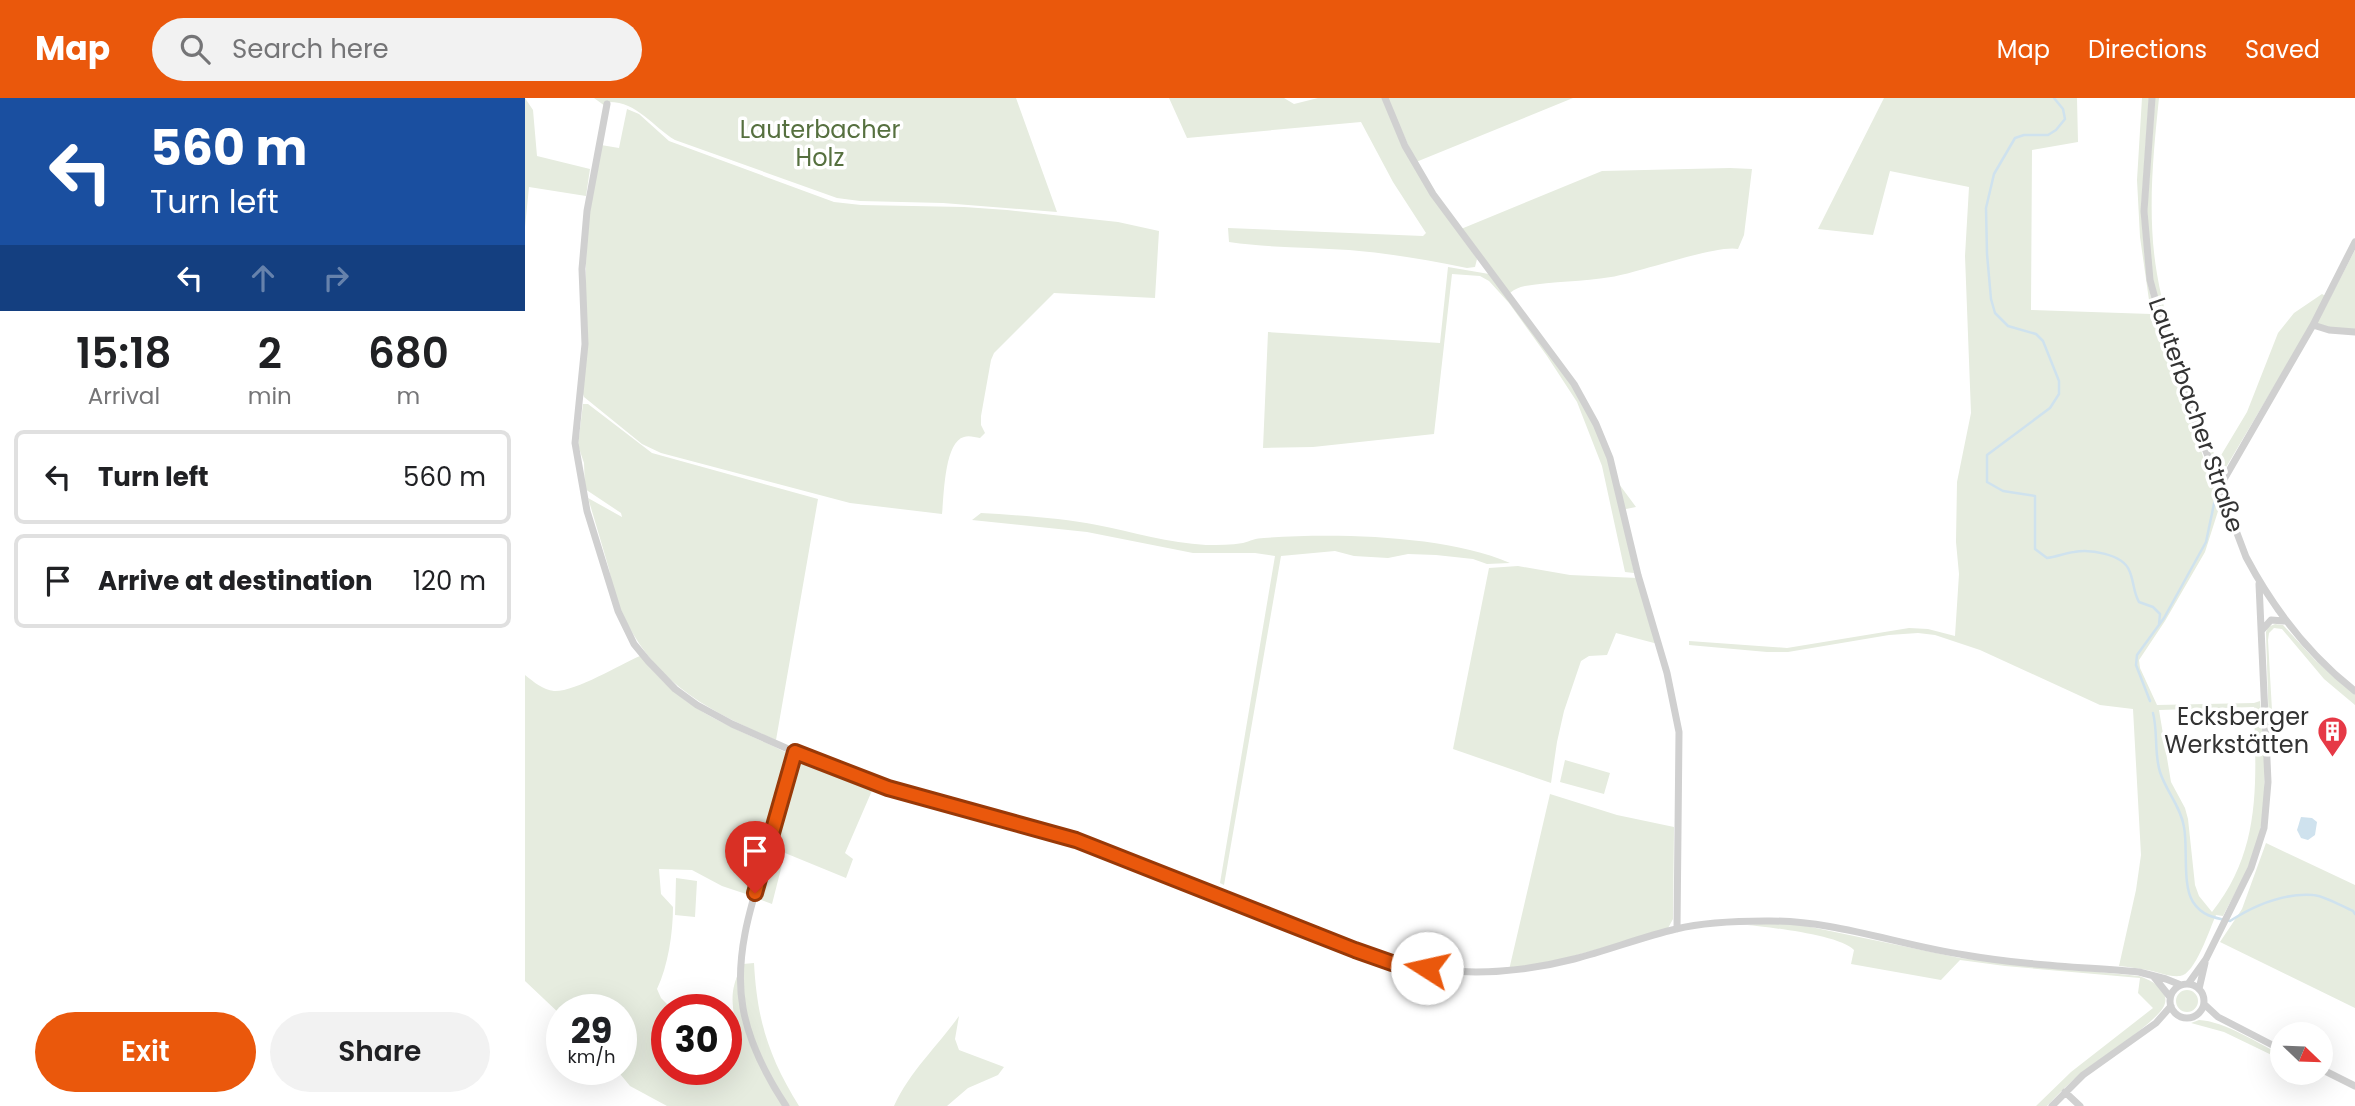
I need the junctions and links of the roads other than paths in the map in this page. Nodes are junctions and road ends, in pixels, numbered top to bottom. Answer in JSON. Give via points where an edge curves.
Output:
{"nodes":[{"id":1,"x":1385,"y":98,"type":"edge"},
{"id":2,"x":2152,"y":98,"type":"edge"},
{"id":3,"x":607,"y":104,"type":"dead end"},
{"id":4,"x":2355,"y":242,"type":"edge"},
{"id":5,"x":2313,"y":325,"type":"junction"},
{"id":6,"x":2355,"y":332,"type":"edge"},
{"id":7,"x":2220,"y":488,"type":"junction"},
{"id":8,"x":2258,"y":580,"type":"junction"},
{"id":9,"x":2284,"y":621,"type":"junction"},
{"id":10,"x":2262,"y":630,"type":"junction"},
{"id":11,"x":2355,"y":691,"type":"edge"},
{"id":12,"x":795,"y":752,"type":"junction"},
{"id":13,"x":1677,"y":929,"type":"junction"},
{"id":14,"x":2206,"y":959,"type":"junction"},
{"id":15,"x":2153,"y":976,"type":"junction"},
{"id":16,"x":2184,"y":985,"type":"junction"},
{"id":17,"x":2199,"y":989,"type":"junction"},
{"id":18,"x":2170,"y":997,"type":"junction"},
{"id":19,"x":2204,"y":1004,"type":"junction"},
{"id":20,"x":2171,"y":1006,"type":"junction"},
{"id":21,"x":2197,"y":1014,"type":"junction"},
{"id":22,"x":2178,"y":1016,"type":"junction"},
{"id":23,"x":2218,"y":1017,"type":"junction"},
{"id":24,"x":2156,"y":1023,"type":"junction"},
{"id":25,"x":2270,"y":1044,"type":"edge"},
{"id":26,"x":2333,"y":1075,"type":"edge"},
{"id":27,"x":2355,"y":1086,"type":"edge"},
{"id":28,"x":2065,"y":1092,"type":"junction"},
{"id":29,"x":786,"y":1106,"type":"edge"},
{"id":30,"x":2052,"y":1106,"type":"edge"},
{"id":31,"x":2080,"y":1106,"type":"edge"}],
"edges":[{"from":1,"to":13,"type":"street","via":[[1405,146],[1433,194],[1574,384],[1607,448],[1679,732]]},
{"from":2,"to":7,"type":"street","name":"Lauterbacher Straße","via":[[2144,211],[2150,279],[2172,361]]},
{"from":3,"to":12,"type":"street","via":[[590,186],[582,269],[585,344],[575,443],[587,511],[623,624],[648,662],[697,705]]},
{"from":4,"to":5,"type":"street"},
{"from":5,"to":6,"type":"street"},
{"from":5,"to":7,"type":"street"},
{"from":7,"to":8,"type":"street","name":"Lauterbacher Straße"},
{"from":8,"to":9,"type":"street","name":"Lauterbacher Straße"},
{"from":8,"to":10,"type":"street"},
{"from":9,"to":10,"type":"street","via":[[2271,620]]},
{"from":9,"to":11,"type":"street","name":"Lauterbacher Straße","via":[[2324,666]]},
{"from":10,"to":14,"type":"street","via":[[2268,782],[2265,828],[2251,868]]},
{"from":12,"to":13,"type":"street","via":[[888,788],[1076,840],[1392,963],[1494,973],[1574,959]]},
{"from":12,"to":29,"type":"street","via":[[750,910],[740,983],[755,1047]]},
{"from":13,"to":15,"type":"street","via":[[1734,921],[1795,922],[1967,956]]},
{"from":14,"to":16,"type":"street"},
{"from":14,"to":17,"type":"street"},
{"from":15,"to":16,"type":"street"},
{"from":15,"to":18,"type":"street"},
{"from":16,"to":17,"type":"street"},
{"from":16,"to":18,"type":"street"},
{"from":17,"to":19,"type":"street"},
{"from":18,"to":20,"type":"street"},
{"from":19,"to":21,"type":"street"},
{"from":19,"to":23,"type":"street"},
{"from":20,"to":22,"type":"street"},
{"from":20,"to":24,"type":"street"},
{"from":21,"to":22,"type":"street"},
{"from":21,"to":23,"type":"street"},
{"from":22,"to":24,"type":"street"},
{"from":23,"to":25,"type":"street"},
{"from":24,"to":28,"type":"street"},
{"from":26,"to":27,"type":"street"},
{"from":28,"to":30,"type":"street"},
{"from":28,"to":31,"type":"street"}]}
